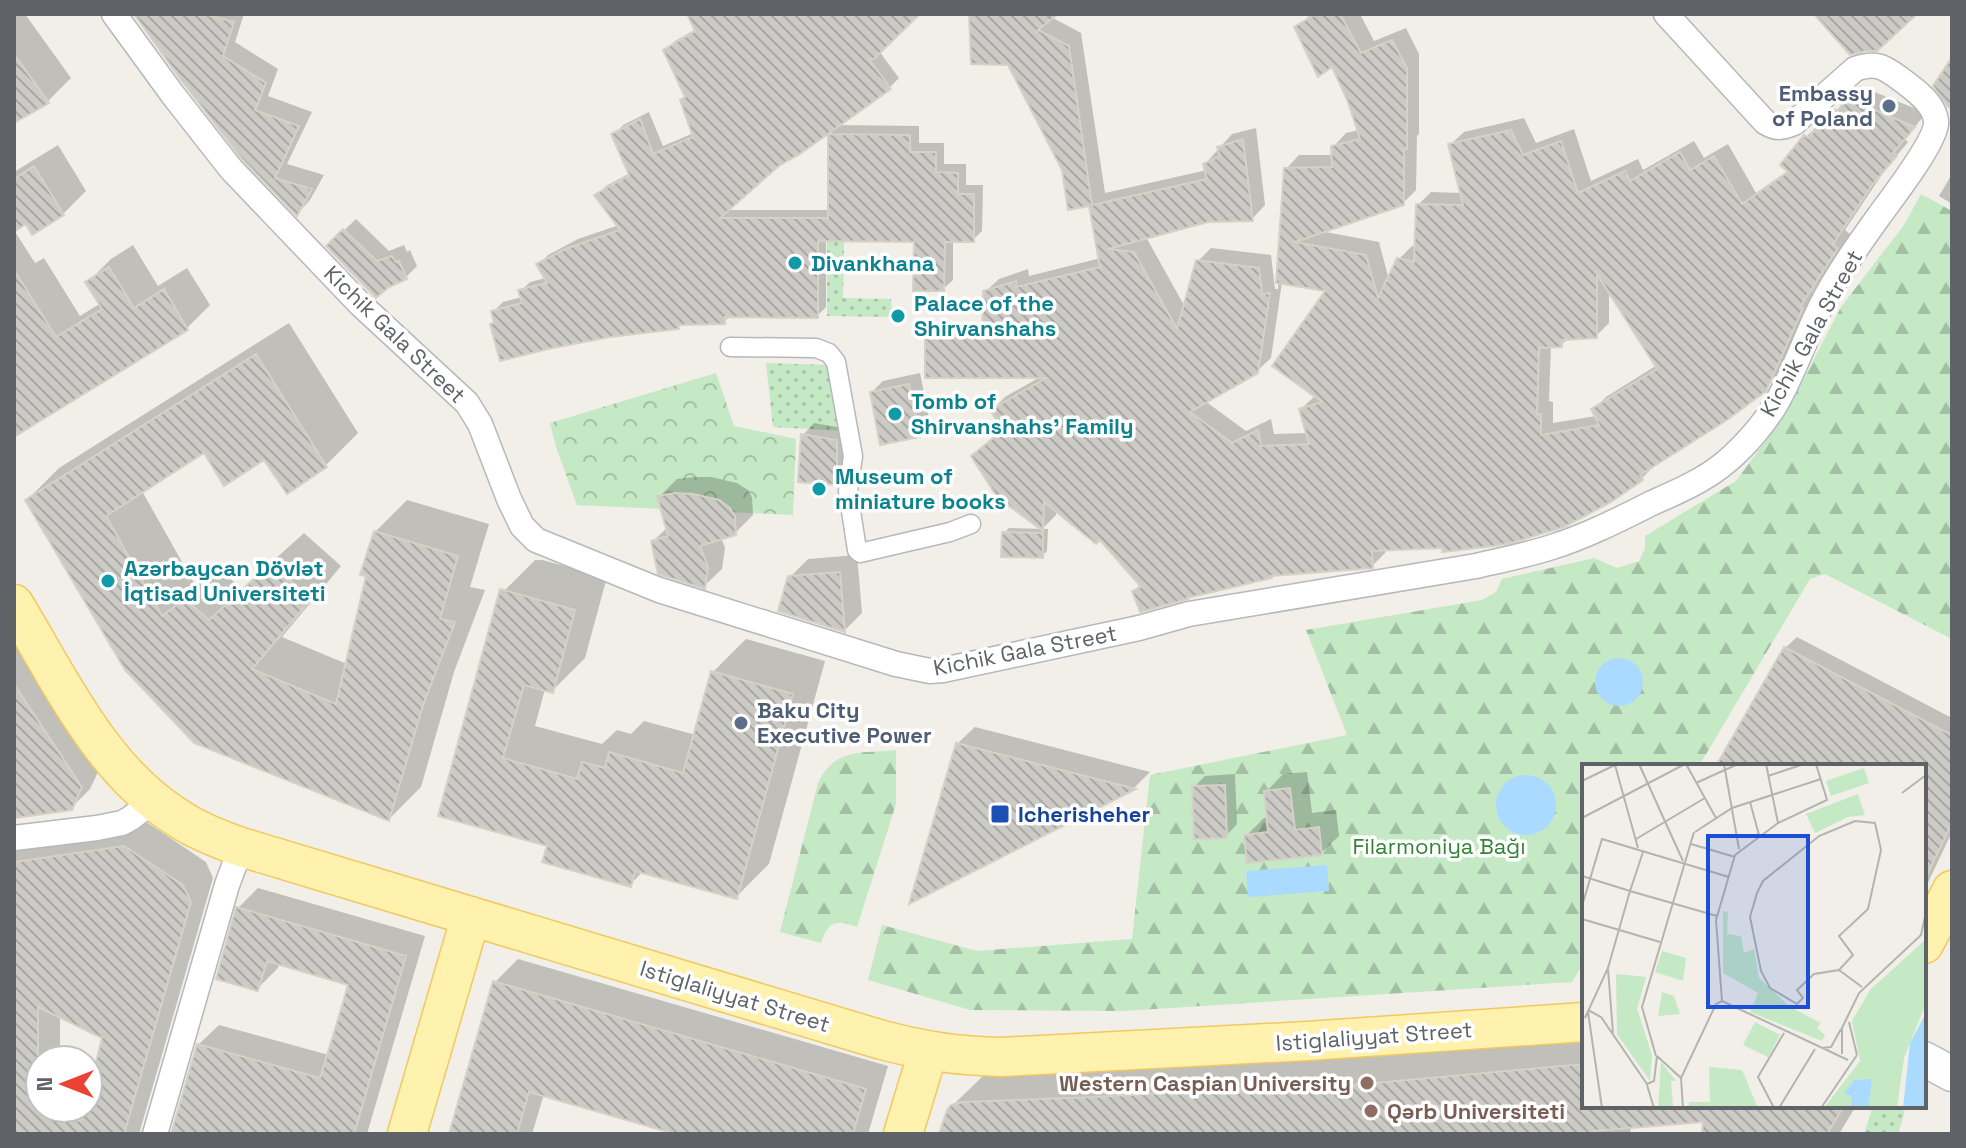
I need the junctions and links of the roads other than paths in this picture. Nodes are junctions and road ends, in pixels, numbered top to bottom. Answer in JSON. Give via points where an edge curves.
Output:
{"nodes":[{"id":1,"x":114,"y":14,"type":"edge"},
{"id":2,"x":1666,"y":14,"type":"edge"},
{"id":3,"x":730,"y":347,"type":"dead end"},
{"id":4,"x":971,"y":524,"type":"dead end"},
{"id":5,"x":14,"y":604,"type":"edge"},
{"id":6,"x":154,"y":800,"type":"junction"},
{"id":7,"x":14,"y":838,"type":"edge"},
{"id":8,"x":241,"y":847,"type":"junction"},
{"id":9,"x":1952,"y":890,"type":"edge"},
{"id":10,"x":471,"y":916,"type":"junction"},
{"id":11,"x":1926,"y":940,"type":"edge"},
{"id":12,"x":1582,"y":1022,"type":"edge"},
{"id":13,"x":928,"y":1052,"type":"junction"},
{"id":14,"x":1926,"y":1060,"type":"edge"},
{"id":15,"x":1952,"y":1074,"type":"edge"},
{"id":16,"x":155,"y":1134,"type":"edge"},
{"id":17,"x":407,"y":1134,"type":"edge"},
{"id":18,"x":903,"y":1134,"type":"edge"}],
"edges":[{"from":1,"to":2,"type":"street","name":"Kichik Gala Street","via":[[231,169],[360,304],[467,403],[522,526],[536,540],[659,590],[930,671],[1189,614],[1519,556],[1607,526],[1726,463],[1776,404],[1821,307],[1904,182],[1936,122],[1920,95],[1880,66],[1868,64],[1855,69],[1794,123],[1774,128]]},
{"from":3,"to":4,"type":"street","via":[[816,348],[836,362],[853,456],[848,491],[860,553]]},
{"from":5,"to":6,"type":"main road","name":"Istiglaliyyat Street","via":[[89,728]]},
{"from":6,"to":7,"type":"street","via":[[122,823]]},
{"from":6,"to":8,"type":"main road","name":"Istiglaliyyat Street","via":[[198,829]]},
{"from":8,"to":10,"type":"main road","name":"Istiglaliyyat Street"},
{"from":8,"to":16,"type":"street"},
{"from":9,"to":11,"type":"main road"},
{"from":10,"to":13,"type":"main road","name":"Istiglaliyyat Street"},
{"from":10,"to":17,"type":"main road"},
{"from":12,"to":13,"type":"main road","name":"Istiglaliyyat Street","via":[[1037,1056]]},
{"from":13,"to":18,"type":"main road"},
{"from":14,"to":15,"type":"main road"}]}
